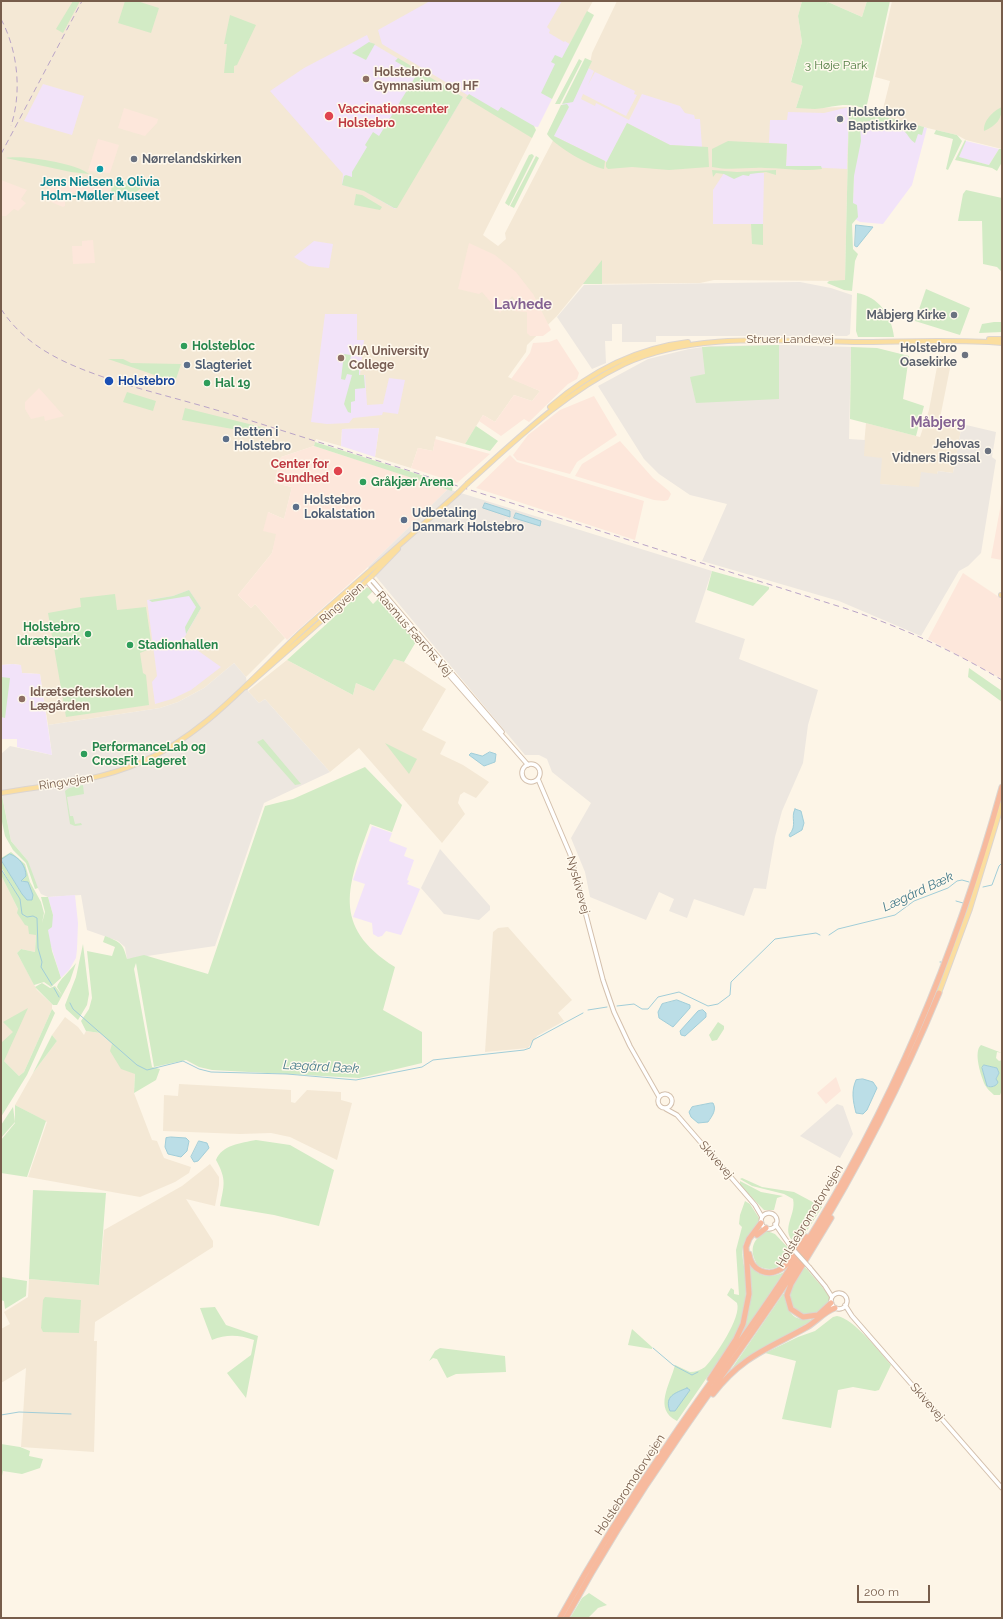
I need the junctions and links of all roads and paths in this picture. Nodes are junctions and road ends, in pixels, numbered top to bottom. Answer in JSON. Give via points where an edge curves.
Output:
{"nodes":[{"id":1,"x":1002,"y":339,"type":"edge"},
{"id":2,"x":1002,"y":342,"type":"edge"},
{"id":3,"x":586,"y":379,"type":"joint"},
{"id":4,"x":593,"y":382,"type":"joint"},
{"id":5,"x":539,"y":419,"type":"junction"},
{"id":6,"x":415,"y":532,"type":"junction"},
{"id":7,"x":369,"y":579,"type":"junction"},
{"id":8,"x":229,"y":701,"type":"junction"},
{"id":9,"x":526,"y":766,"type":"junction"},
{"id":10,"x":536,"y":781,"type":"junction"},
{"id":11,"x":1002,"y":787,"type":"edge"},
{"id":12,"x":1,"y":793,"type":"edge"},
{"id":13,"x":1002,"y":804,"type":"edge"},
{"id":14,"x":939,"y":993,"type":"joint"},
{"id":15,"x":654,"y":1087,"type":"junction"},
{"id":16,"x":663,"y":1094,"type":"junction"},
{"id":17,"x":659,"y":1097,"type":"junction"},
{"id":18,"x":672,"y":1105,"type":"junction"},
{"id":19,"x":666,"y":1109,"type":"junction"},
{"id":20,"x":677,"y":1115,"type":"junction"},
{"id":21,"x":861,"y":1159,"type":"junction"},
{"id":22,"x":842,"y":1184,"type":"junction"},
{"id":23,"x":755,"y":1205,"type":"junction"},
{"id":24,"x":766,"y":1214,"type":"junction"},
{"id":25,"x":762,"y":1217,"type":"junction"},
{"id":26,"x":761,"y":1223,"type":"junction"},
{"id":27,"x":775,"y":1224,"type":"junction"},
{"id":28,"x":768,"y":1228,"type":"junction"},
{"id":29,"x":782,"y":1236,"type":"junction"},
{"id":30,"x":825,"y":1286,"type":"junction"},
{"id":31,"x":836,"y":1294,"type":"junction"},
{"id":32,"x":832,"y":1300,"type":"junction"},
{"id":33,"x":845,"y":1305,"type":"junction"},
{"id":34,"x":838,"y":1308,"type":"junction"},
{"id":35,"x":852,"y":1316,"type":"junction"},
{"id":36,"x":671,"y":1444,"type":"junction"},
{"id":37,"x":1002,"y":1488,"type":"edge"},
{"id":38,"x":560,"y":1618,"type":"edge"},
{"id":39,"x":566,"y":1618,"type":"edge"}],
"edges":[{"from":1,"to":3,"type":"main road","name":"Struer Landevej","via":[[701,340],[650,350],[611,365]]},
{"from":2,"to":4,"type":"main road","name":"Struer Landevej","via":[[701,343],[668,348],[648,355],[619,367]]},
{"from":3,"to":5,"type":"main road","name":"Ringvejen","via":[[552,405]]},
{"from":4,"to":5,"type":"main road","name":"Ringvejen"},
{"from":5,"to":6,"type":"main road","name":"Ringvejen","bridge":true},
{"from":6,"to":7,"type":"main road","name":"Ringvejen"},
{"from":6,"to":8,"type":"main road","name":"Ringvejen","via":[[365,574]]},
{"from":7,"to":8,"type":"main road","name":"Ringvejen","via":[[260,677]]},
{"from":7,"to":9,"type":"main road","name":"Rasmus Færchs Vej","via":[[487,713]]},
{"from":8,"to":12,"type":"main road","name":"Ringvejen","via":[[192,733],[157,755],[135,765],[101,777]]},
{"from":9,"to":10,"type":"main road","via":[[523,778],[528,782]]},
{"from":9,"to":10,"type":"main road","via":[[534,765],[539,769],[540,775]]},
{"from":10,"to":15,"type":"main road","name":"Nyskivevej","via":[[570,854],[604,980],[625,1037]]},
{"from":11,"to":22,"type":"highway","name":"Holstebromotorvejen","via":[[966,908],[935,992],[900,1071]]},
{"from":13,"to":14,"type":"main road","name":"Holstebromotorvejen","via":[[970,909]]},
{"from":14,"to":21,"type":"highway","name":"Holstebromotorvejen","via":[[904,1073]]},
{"from":15,"to":16,"type":"main road"},
{"from":15,"to":17,"type":"main road"},
{"from":16,"to":17,"type":"main road"},
{"from":16,"to":18,"type":"main road","via":[[670,1096]]},
{"from":17,"to":19,"type":"main road","via":[[659,1106]]},
{"from":18,"to":19,"type":"main road"},
{"from":18,"to":20,"type":"main road","name":"Skivevej"},
{"from":19,"to":20,"type":"main road","name":"Skivevej"},
{"from":20,"to":23,"type":"main road","name":"Skivevej"},
{"from":21,"to":32,"type":"highway","via":[[850,1184],[787,1295],[791,1309],[803,1317],[812,1318]]},
{"from":21,"to":36,"type":"highway","name":"Holstebromotorvejen","via":[[774,1303]]},
{"from":22,"to":28,"type":"highway","via":[[793,1258],[785,1266],[772,1272],[758,1269],[749,1258],[751,1241]]},
{"from":22,"to":36,"type":"highway","name":"Holstebromotorvejen","via":[[770,1300]]},
{"from":23,"to":24,"type":"main road","name":"Skivevej"},
{"from":23,"to":25,"type":"main road","name":"Skivevej"},
{"from":24,"to":25,"type":"main road"},
{"from":24,"to":27,"type":"main road","via":[[774,1215]]},
{"from":25,"to":26,"type":"main road"},
{"from":26,"to":28,"type":"main road"},
{"from":26,"to":36,"type":"highway","via":[[746,1247],[749,1294],[740,1332]]},
{"from":27,"to":28,"type":"main road"},
{"from":27,"to":29,"type":"main road"},
{"from":28,"to":29,"type":"main road"},
{"from":29,"to":30,"type":"main road","bridge":true},
{"from":30,"to":31,"type":"main road"},
{"from":30,"to":32,"type":"main road"},
{"from":31,"to":32,"type":"main road"},
{"from":31,"to":33,"type":"main road","via":[[845,1297]]},
{"from":32,"to":34,"type":"main road"},
{"from":33,"to":34,"type":"main road"},
{"from":33,"to":35,"type":"main road","name":"Skivevej"},
{"from":34,"to":35,"type":"main road","name":"Skivevej"},
{"from":34,"to":36,"type":"highway","via":[[758,1352],[737,1368],[716,1389]]},
{"from":35,"to":37,"type":"main road","name":"Skivevej"},
{"from":36,"to":38,"type":"highway","name":"Holstebromotorvejen","via":[[595,1558]]},
{"from":36,"to":39,"type":"highway","name":"Holstebromotorvejen"}]}
